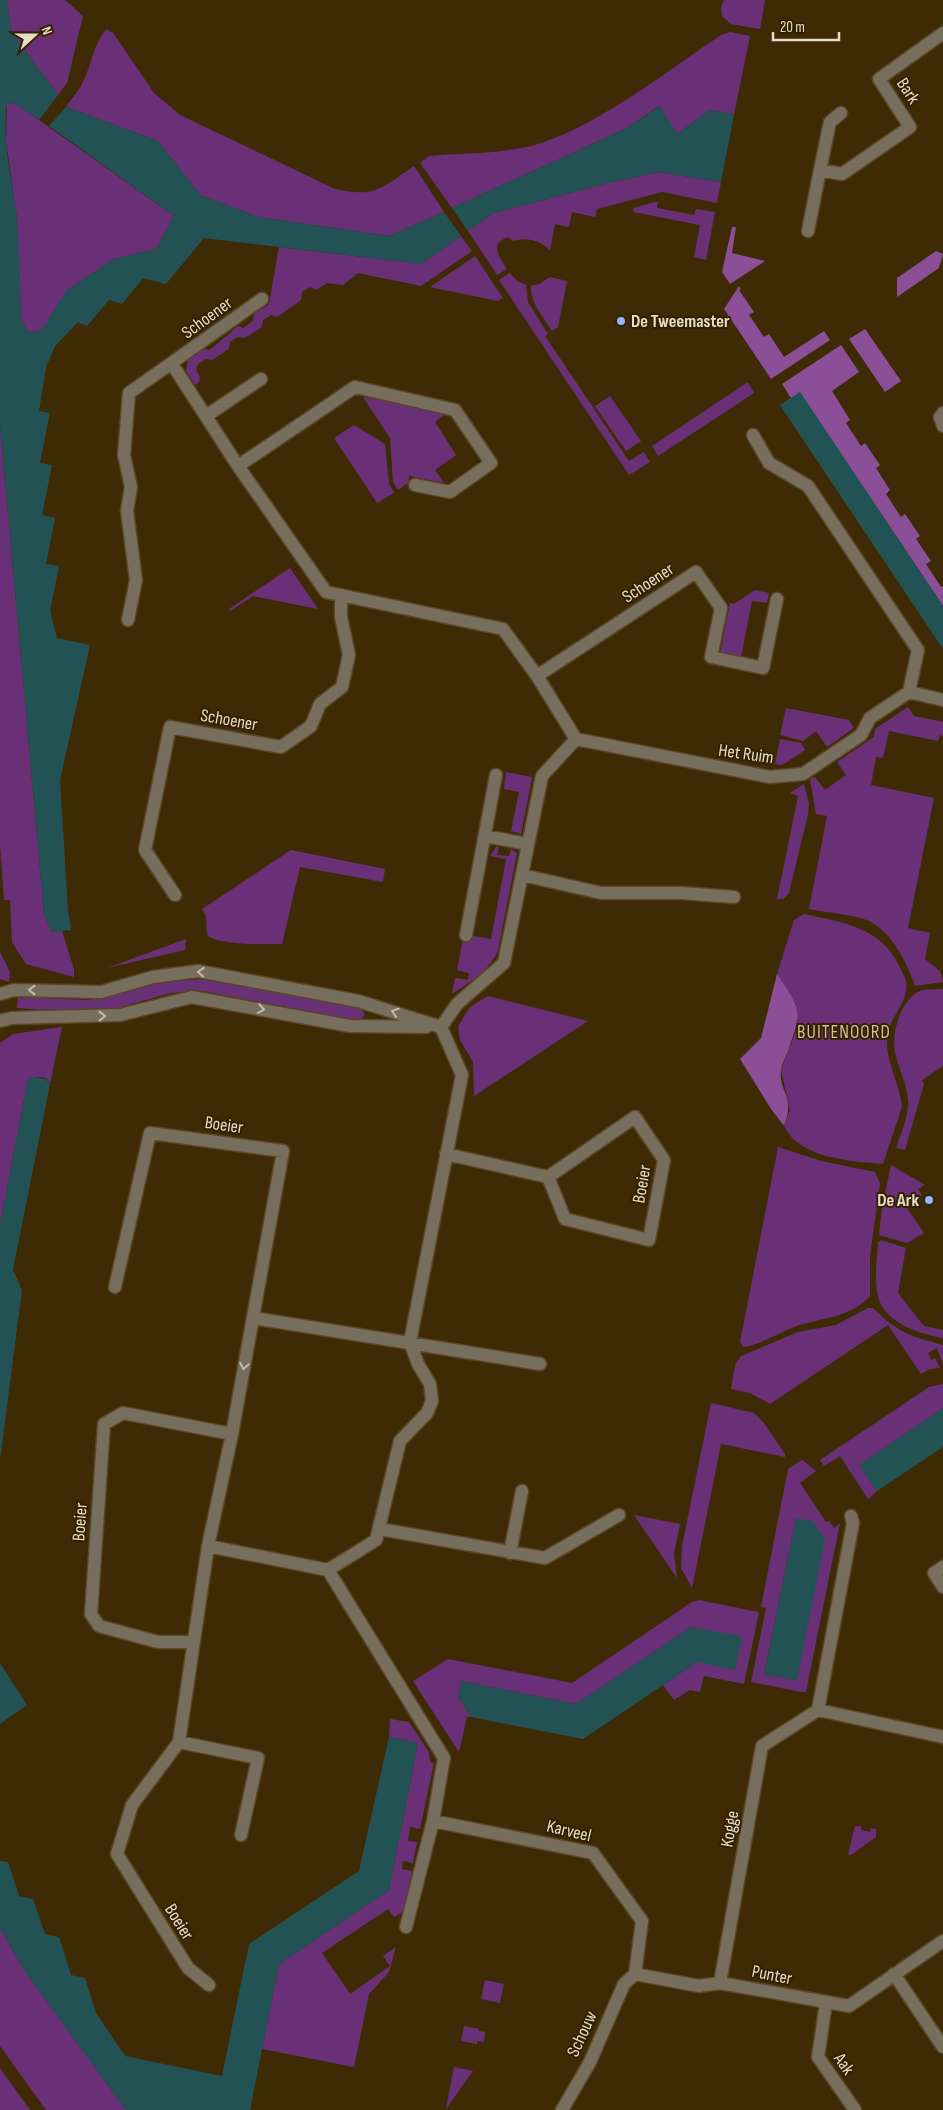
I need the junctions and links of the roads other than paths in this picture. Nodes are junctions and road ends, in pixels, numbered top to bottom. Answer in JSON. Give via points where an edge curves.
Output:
{"nodes":[{"id":1,"x":943,"y":33,"type":"edge"},
{"id":2,"x":841,"y":113,"type":"dead end"},
{"id":3,"x":820,"y":170,"type":"junction"},
{"id":4,"x":808,"y":232,"type":"dead end"},
{"id":5,"x":262,"y":300,"type":"dead end"},
{"id":6,"x":172,"y":364,"type":"junction"},
{"id":7,"x":260,"y":379,"type":"dead end"},
{"id":8,"x":943,"y":413,"type":"edge"},
{"id":9,"x":206,"y":416,"type":"junction"},
{"id":10,"x":943,"y":426,"type":"edge"},
{"id":11,"x":753,"y":435,"type":"dead end"},
{"id":12,"x":238,"y":466,"type":"junction"},
{"id":13,"x":415,"y":485,"type":"dead end"},
{"id":14,"x":341,"y":595,"type":"junction"},
{"id":15,"x":777,"y":599,"type":"dead end"},
{"id":16,"x":128,"y":620,"type":"dead end"},
{"id":17,"x":537,"y":676,"type":"junction"},
{"id":18,"x":909,"y":692,"type":"junction"},
{"id":19,"x":943,"y":700,"type":"edge"},
{"id":20,"x":576,"y":739,"type":"junction"},
{"id":21,"x":496,"y":775,"type":"dead end"},
{"id":22,"x":485,"y":836,"type":"junction"},
{"id":23,"x":528,"y":844,"type":"junction"},
{"id":24,"x":522,"y":875,"type":"junction"},
{"id":25,"x":175,"y":895,"type":"dead end"},
{"id":26,"x":734,"y":897,"type":"dead end"},
{"id":27,"x":466,"y":934,"type":"dead end"},
{"id":28,"x":0,"y":994,"type":"edge"},
{"id":29,"x":0,"y":1010,"type":"edge"},
{"id":30,"x":6,"y":1019,"type":"edge"},
{"id":31,"x":441,"y":1027,"type":"junction"},
{"id":32,"x":446,"y":1154,"type":"junction"},
{"id":33,"x":548,"y":1176,"type":"junction"},
{"id":34,"x":115,"y":1287,"type":"dead end"},
{"id":35,"x":253,"y":1318,"type":"junction"},
{"id":36,"x":410,"y":1342,"type":"junction"},
{"id":37,"x":540,"y":1364,"type":"dead end"},
{"id":38,"x":232,"y":1434,"type":"junction"},
{"id":39,"x":522,"y":1491,"type":"dead end"},
{"id":40,"x":619,"y":1515,"type":"dead end"},
{"id":41,"x":851,"y":1516,"type":"dead end"},
{"id":42,"x":380,"y":1529,"type":"junction"},
{"id":43,"x":208,"y":1546,"type":"junction"},
{"id":44,"x":510,"y":1553,"type":"junction"},
{"id":45,"x":943,"y":1567,"type":"edge"},
{"id":46,"x":328,"y":1570,"type":"junction"},
{"id":47,"x":943,"y":1587,"type":"edge"},
{"id":48,"x":194,"y":1642,"type":"junction"},
{"id":49,"x":818,"y":1710,"type":"junction"},
{"id":50,"x":943,"y":1737,"type":"edge"},
{"id":51,"x":179,"y":1742,"type":"junction"},
{"id":52,"x":433,"y":1821,"type":"junction"},
{"id":53,"x":241,"y":1835,"type":"dead end"},
{"id":54,"x":406,"y":1927,"type":"dead end"},
{"id":55,"x":943,"y":1941,"type":"edge"},
{"id":56,"x":635,"y":1974,"type":"junction"},
{"id":57,"x":894,"y":1974,"type":"junction"},
{"id":58,"x":720,"y":1983,"type":"junction"},
{"id":59,"x":209,"y":1985,"type":"dead end"},
{"id":60,"x":826,"y":2003,"type":"junction"},
{"id":61,"x":943,"y":2047,"type":"edge"},
{"id":62,"x":562,"y":2110,"type":"edge"},
{"id":63,"x":855,"y":2110,"type":"edge"}],
"edges":[{"from":1,"to":3,"type":"street","name":"Bark","via":[[879,79],[910,127],[842,174]]},
{"from":2,"to":3,"type":"street","via":[[830,122]]},
{"from":3,"to":4,"type":"street"},
{"from":5,"to":6,"type":"street","name":"Schoener"},
{"from":6,"to":9,"type":"street"},
{"from":6,"to":16,"type":"street","name":"Schoener","via":[[129,393],[124,455],[131,487],[126,511],[136,580]]},
{"from":7,"to":9,"type":"street"},
{"from":8,"to":10,"type":"street","via":[[940,417]]},
{"from":9,"to":12,"type":"street"},
{"from":11,"to":18,"type":"street","via":[[769,463],[808,486],[918,650]]},
{"from":12,"to":13,"type":"street","via":[[355,387],[455,410],[492,463],[450,492]]},
{"from":12,"to":14,"type":"street","via":[[326,592]]},
{"from":14,"to":17,"type":"street","via":[[503,628]]},
{"from":14,"to":25,"type":"street","name":"Schoener","via":[[341,617],[349,655],[344,679],[342,687],[320,704],[311,726],[281,747],[170,727],[145,850]]},
{"from":15,"to":17,"type":"street","name":"Schoener","via":[[763,668],[711,657],[721,608],[696,572]]},
{"from":17,"to":20,"type":"street"},
{"from":18,"to":19,"type":"street"},
{"from":18,"to":20,"type":"street","name":"Het Ruim","via":[[870,718],[860,735],[803,774],[770,778]]},
{"from":20,"to":23,"type":"street","via":[[542,776]]},
{"from":21,"to":22,"type":"street"},
{"from":22,"to":23,"type":"street"},
{"from":22,"to":27,"type":"street"},
{"from":23,"to":24,"type":"street"},
{"from":24,"to":26,"type":"street","via":[[601,893]]},
{"from":24,"to":31,"type":"street","via":[[504,963],[457,1004]]},
{"from":31,"to":28,"type":"street","one_way":true,"via":[[358,1001],[198,971],[153,977],[101,992],[14,990]]},
{"from":29,"to":30,"type":"street"},
{"from":30,"to":31,"type":"street","one_way":true,"via":[[120,1015],[192,997],[350,1026]]},
{"from":31,"to":32,"type":"street","via":[[462,1075]]},
{"from":32,"to":33,"type":"street"},
{"from":32,"to":36,"type":"street"},
{"from":33,"to":33,"type":"street","name":"Boeier","via":[[635,1116],[664,1160],[649,1240],[565,1219]]},
{"from":34,"to":35,"type":"street","name":"Boeier","via":[[150,1133],[282,1151]]},
{"from":35,"to":36,"type":"street"},
{"from":35,"to":38,"type":"street","name":"Boeier","one_way":true},
{"from":36,"to":37,"type":"street"},
{"from":36,"to":42,"type":"street","via":[[430,1384],[432,1401],[427,1413],[400,1440]]},
{"from":38,"to":43,"type":"street","name":"Boeier"},
{"from":38,"to":48,"type":"street","name":"Boeier","via":[[123,1413],[104,1424],[91,1614],[99,1626],[158,1642]]},
{"from":39,"to":44,"type":"street"},
{"from":40,"to":44,"type":"street","via":[[545,1558]]},
{"from":41,"to":49,"type":"street","via":[[853,1522]]},
{"from":42,"to":44,"type":"street"},
{"from":42,"to":46,"type":"street","via":[[376,1540]]},
{"from":43,"to":46,"type":"street"},
{"from":43,"to":48,"type":"street","name":"Boeier"},
{"from":45,"to":47,"type":"street","via":[[934,1573]]},
{"from":46,"to":52,"type":"street","via":[[444,1758]]},
{"from":48,"to":51,"type":"street","name":"Boeier"},
{"from":49,"to":50,"type":"street"},
{"from":49,"to":58,"type":"street","name":"Kogge","via":[[762,1746]]},
{"from":51,"to":53,"type":"street","via":[[258,1758]]},
{"from":51,"to":59,"type":"street","name":"Boeier","via":[[132,1805],[117,1854],[188,1968]]},
{"from":52,"to":54,"type":"street"},
{"from":52,"to":56,"type":"street","name":"Karveel","via":[[593,1853],[642,1921]]},
{"from":55,"to":57,"type":"street","name":"Punter"},
{"from":56,"to":58,"type":"street","name":"Punter","via":[[699,1986]]},
{"from":56,"to":62,"type":"street","name":"Schouw","via":[[624,1984],[590,2062]]},
{"from":57,"to":60,"type":"street","name":"Punter","via":[[849,2006]]},
{"from":57,"to":61,"type":"street"},
{"from":58,"to":60,"type":"street","name":"Punter"},
{"from":60,"to":63,"type":"street","name":"Aak","via":[[818,2057]]}]}
